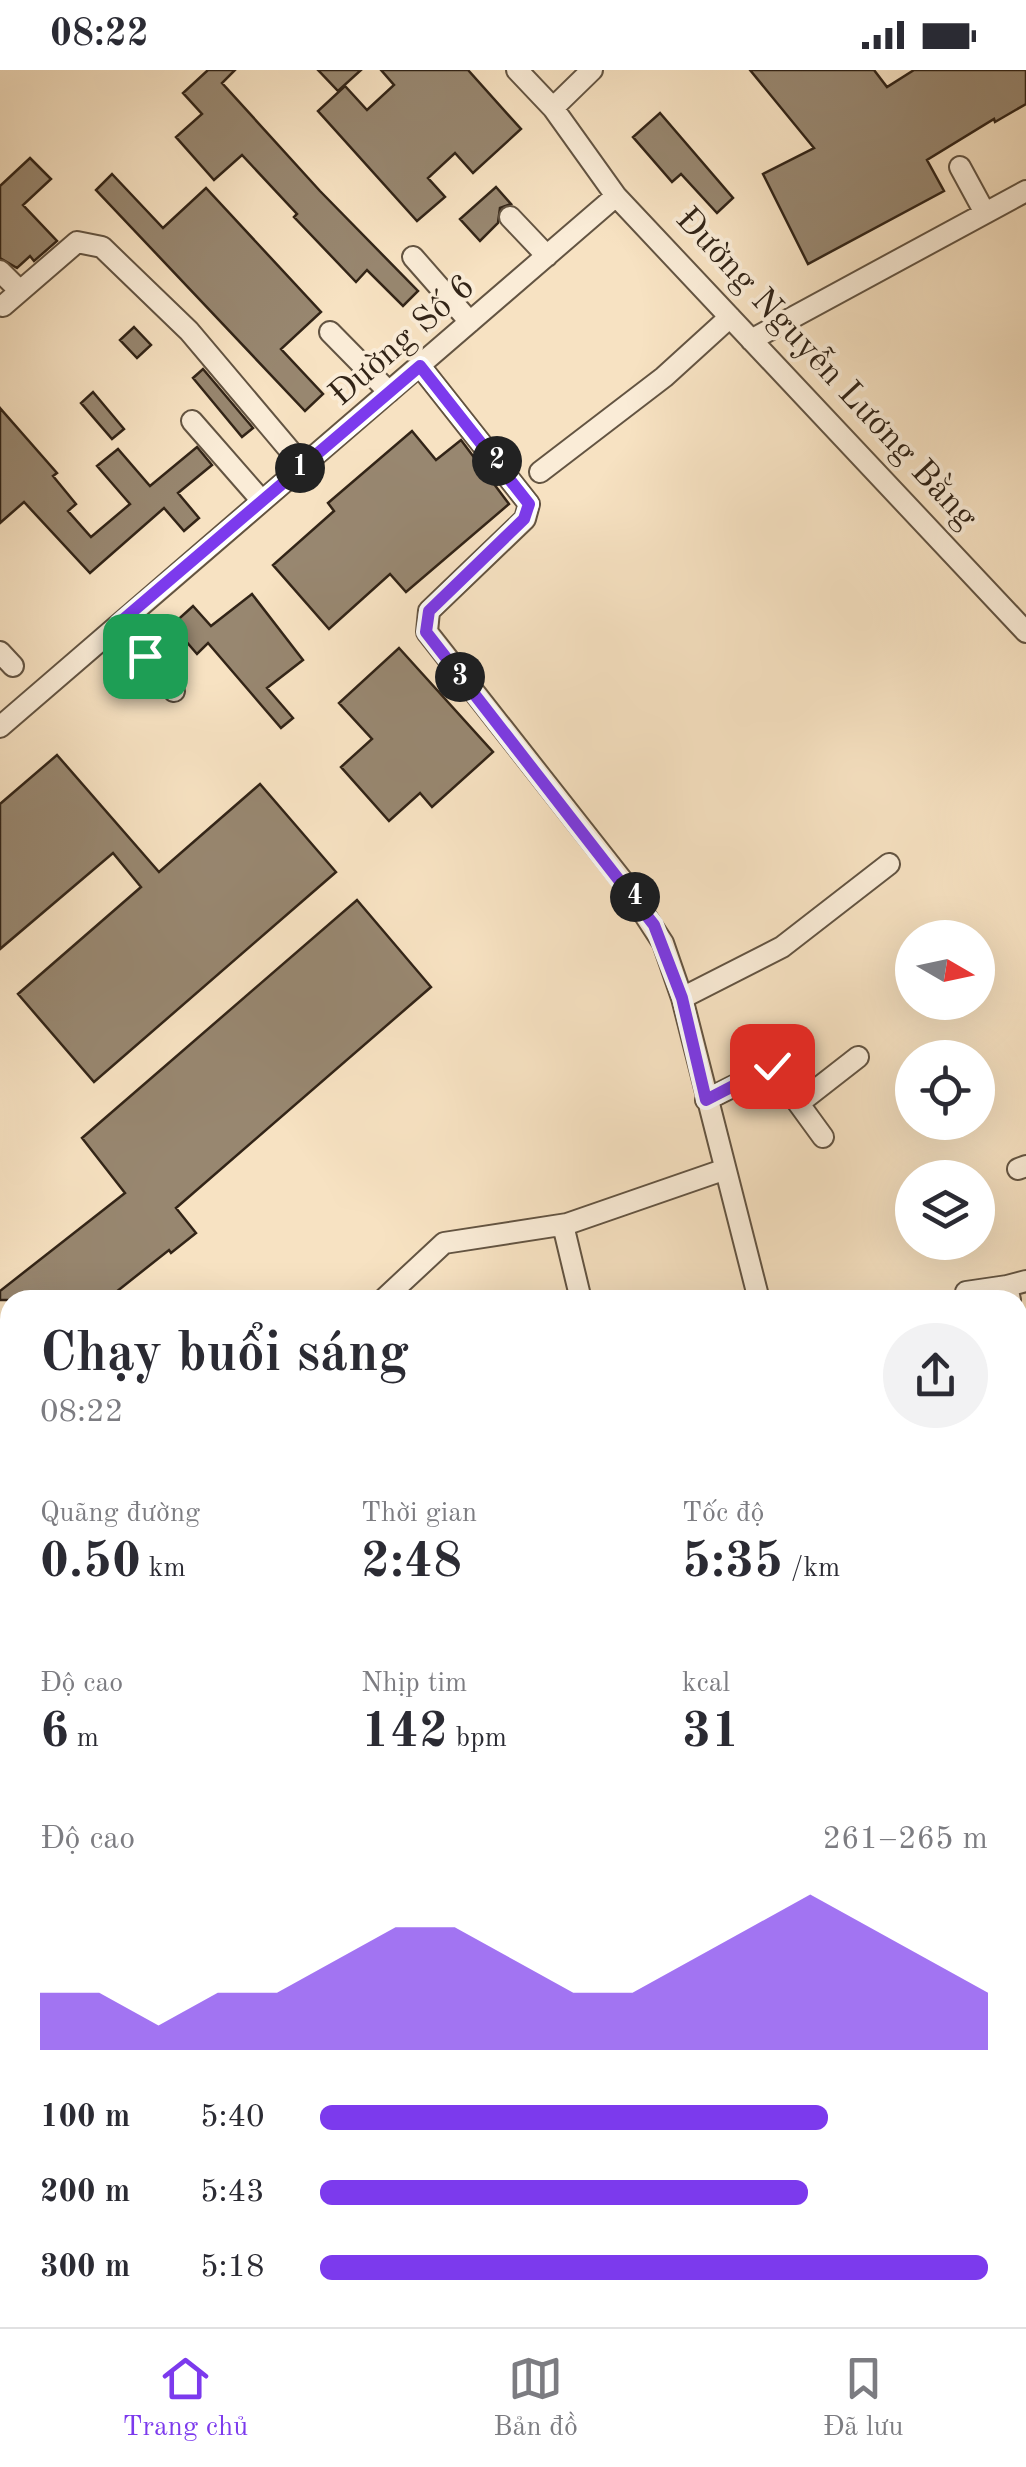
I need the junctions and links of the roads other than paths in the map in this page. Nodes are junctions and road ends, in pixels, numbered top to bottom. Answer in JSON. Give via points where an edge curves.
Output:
{"nodes":[{"id":1,"x":517,"y":70,"type":"edge"},
{"id":2,"x":592,"y":70,"type":"edge"},
{"id":3,"x":552,"y":108,"type":"junction"},
{"id":4,"x":960,"y":167,"type":"dead end"},
{"id":5,"x":1026,"y":191,"type":"edge"},
{"id":6,"x":616,"y":196,"type":"junction"},
{"id":7,"x":984,"y":213,"type":"junction"},
{"id":8,"x":510,"y":217,"type":"dead end"},
{"id":9,"x":547,"y":256,"type":"junction"},
{"id":10,"x":413,"y":257,"type":"dead end"},
{"id":11,"x":0,"y":271,"type":"edge"},
{"id":12,"x":20,"y":290,"type":"junction"},
{"id":13,"x":3,"y":306,"type":"dead end"},
{"id":14,"x":730,"y":317,"type":"junction"},
{"id":15,"x":470,"y":322,"type":"junction"},
{"id":16,"x":330,"y":332,"type":"dead end"},
{"id":17,"x":751,"y":340,"type":"junction"},
{"id":18,"x":420,"y":366,"type":"junction"},
{"id":19,"x":389,"y":392,"type":"junction"},
{"id":20,"x":192,"y":420,"type":"dead end"},
{"id":21,"x":303,"y":466,"type":"junction"},
{"id":22,"x":540,"y":472,"type":"dead end"},
{"id":23,"x":262,"y":502,"type":"junction"},
{"id":24,"x":118,"y":624,"type":"junction"},
{"id":25,"x":1026,"y":632,"type":"edge"},
{"id":26,"x":174,"y":692,"type":"dead end"},
{"id":27,"x":0,"y":727,"type":"edge"},
{"id":28,"x":889,"y":864,"type":"dead end"},
{"id":29,"x":682,"y":998,"type":"junction"},
{"id":30,"x":858,"y":1057,"type":"dead end"},
{"id":31,"x":706,"y":1100,"type":"junction"},
{"id":32,"x":799,"y":1103,"type":"junction"},
{"id":33,"x":823,"y":1137,"type":"dead end"},
{"id":34,"x":723,"y":1170,"type":"junction"},
{"id":35,"x":563,"y":1225,"type":"junction"},
{"id":36,"x":394,"y":1290,"type":"edge"},
{"id":37,"x":579,"y":1290,"type":"edge"},
{"id":38,"x":756,"y":1290,"type":"edge"}],
"edges":[{"from":1,"to":3,"type":"street","name":"Đường Nguyễn Lương Bằng"},
{"from":2,"to":3,"type":"street"},
{"from":3,"to":6,"type":"street","name":"Đường Nguyễn Lương Bằng"},
{"from":4,"to":7,"type":"street"},
{"from":5,"to":7,"type":"street"},
{"from":6,"to":9,"type":"street","name":"Đường Số 6"},
{"from":6,"to":14,"type":"street","name":"Đường Nguyễn Lương Bằng"},
{"from":7,"to":17,"type":"street"},
{"from":8,"to":9,"type":"street"},
{"from":9,"to":15,"type":"street","name":"Đường Số 6"},
{"from":10,"to":15,"type":"street"},
{"from":11,"to":12,"type":"street"},
{"from":12,"to":13,"type":"street"},
{"from":12,"to":21,"type":"street","via":[[78,242],[102,248],[189,331]]},
{"from":14,"to":17,"type":"street","name":"Đường Nguyễn Lương Bằng"},
{"from":14,"to":22,"type":"street","via":[[664,378]]},
{"from":15,"to":18,"type":"street","name":"Đường Số 6"},
{"from":16,"to":19,"type":"street"},
{"from":17,"to":25,"type":"street","name":"Đường Nguyễn Lương Bằng"},
{"from":18,"to":19,"type":"street","name":"Đường Số 6"},
{"from":18,"to":29,"type":"street","via":[[529,504],[524,519],[429,611],[426,632],[641,906],[664,943]]},
{"from":19,"to":21,"type":"street","name":"Đường Số 6"},
{"from":20,"to":23,"type":"street"},
{"from":21,"to":23,"type":"street","name":"Đường Số 6"},
{"from":23,"to":24,"type":"street","name":"Đường Số 6"},
{"from":24,"to":26,"type":"street"},
{"from":24,"to":27,"type":"street","name":"Đường Số 6"},
{"from":28,"to":29,"type":"street","via":[[782,948]]},
{"from":29,"to":31,"type":"street"},
{"from":30,"to":32,"type":"street"},
{"from":31,"to":32,"type":"street","via":[[770,1066]]},
{"from":31,"to":34,"type":"street"},
{"from":32,"to":33,"type":"street"},
{"from":34,"to":35,"type":"street"},
{"from":34,"to":38,"type":"street"},
{"from":35,"to":36,"type":"street","via":[[444,1243]]},
{"from":35,"to":37,"type":"street"}]}
